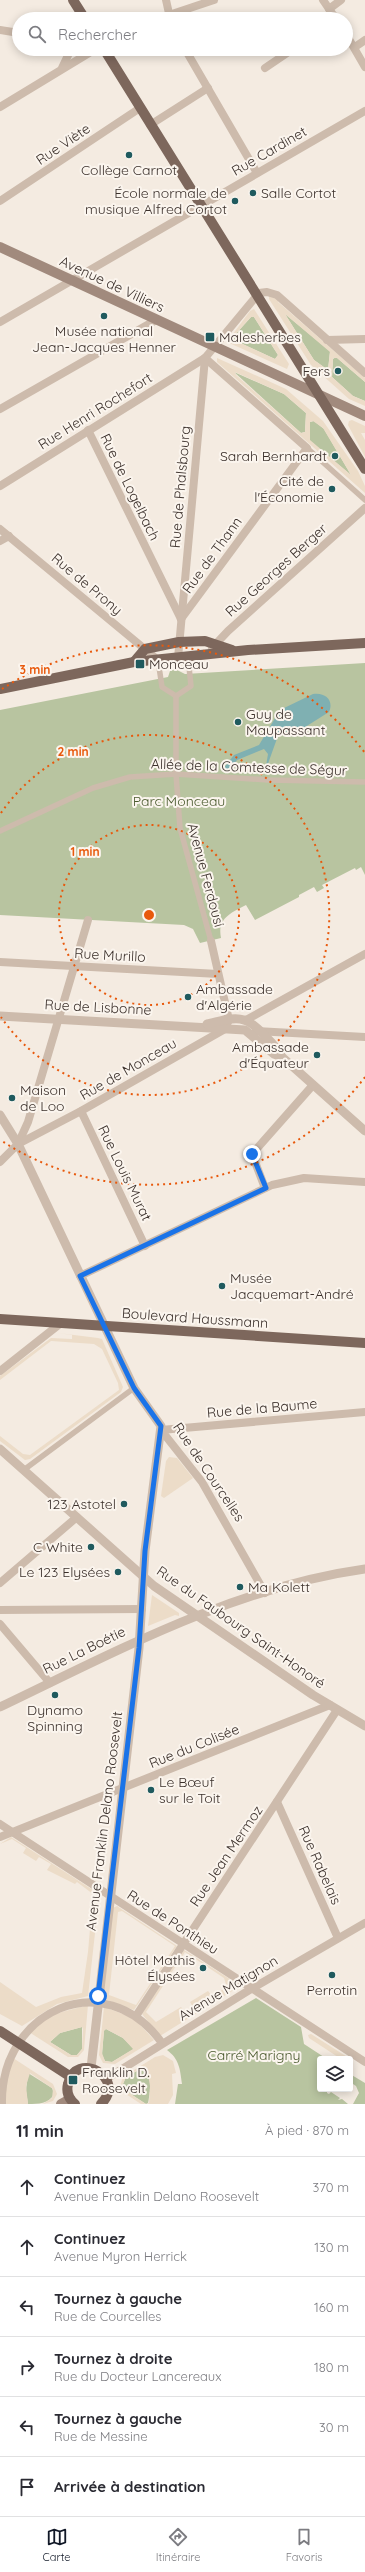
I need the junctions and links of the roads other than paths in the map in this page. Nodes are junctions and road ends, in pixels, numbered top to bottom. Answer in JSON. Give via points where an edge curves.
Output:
{"nodes":[{"id":1,"x":73,"y":0,"type":"edge"},
{"id":2,"x":166,"y":0,"type":"edge"},
{"id":3,"x":214,"y":0,"type":"edge"},
{"id":4,"x":323,"y":0,"type":"edge"},
{"id":5,"x":341,"y":0,"type":"edge"},
{"id":6,"x":329,"y":9,"type":"junction"},
{"id":7,"x":80,"y":12,"type":"edge"},
{"id":8,"x":169,"y":12,"type":"edge"},
{"id":9,"x":183,"y":12,"type":"edge"},
{"id":10,"x":331,"y":12,"type":"edge"},
{"id":11,"x":0,"y":30,"type":"edge"},
{"id":12,"x":12,"y":32,"type":"edge"},
{"id":13,"x":365,"y":40,"type":"edge"},
{"id":14,"x":353,"y":45,"type":"edge"},
{"id":15,"x":355,"y":48,"type":"junction"},
{"id":16,"x":66,"y":56,"type":"edge"},
{"id":17,"x":77,"y":56,"type":"edge"},
{"id":18,"x":83,"y":56,"type":"edge"},
{"id":19,"x":108,"y":56,"type":"edge"},
{"id":20,"x":189,"y":56,"type":"edge"},
{"id":21,"x":283,"y":56,"type":"edge"},
{"id":22,"x":80,"y":58,"type":"junction"},
{"id":23,"x":365,"y":67,"type":"edge"},
{"id":24,"x":62,"y":68,"type":"junction"},
{"id":25,"x":266,"y":68,"type":"dead end"},
{"id":26,"x":208,"y":88,"type":"junction"},
{"id":27,"x":0,"y":107,"type":"edge"},
{"id":28,"x":140,"y":108,"type":"junction"},
{"id":29,"x":365,"y":111,"type":"edge"},
{"id":30,"x":150,"y":125,"type":"junction"},
{"id":31,"x":257,"y":173,"type":"junction"},
{"id":32,"x":0,"y":201,"type":"edge"},
{"id":33,"x":201,"y":205,"type":"junction"},
{"id":34,"x":0,"y":248,"type":"edge"},
{"id":35,"x":72,"y":281,"type":"junction"},
{"id":36,"x":256,"y":295,"type":"junction"},
{"id":37,"x":156,"y":320,"type":"junction"},
{"id":38,"x":0,"y":322,"type":"edge"},
{"id":39,"x":365,"y":339,"type":"edge"},
{"id":40,"x":327,"y":340,"type":"junction"},
{"id":41,"x":213,"y":346,"type":"junction"},
{"id":42,"x":205,"y":358,"type":"junction"},
{"id":43,"x":365,"y":373,"type":"edge"},
{"id":44,"x":318,"y":394,"type":"junction"},
{"id":45,"x":0,"y":409,"type":"edge"},
{"id":46,"x":365,"y":416,"type":"edge"},
{"id":47,"x":88,"y":430,"type":"junction"},
{"id":48,"x":307,"y":448,"type":"junction"},
{"id":49,"x":365,"y":469,"type":"edge"},
{"id":50,"x":0,"y":486,"type":"edge"},
{"id":51,"x":365,"y":500,"type":"edge"},
{"id":52,"x":365,"y":508,"type":"edge"},
{"id":53,"x":0,"y":529,"type":"edge"},
{"id":54,"x":9,"y":536,"type":"junction"},
{"id":55,"x":0,"y":542,"type":"edge"},
{"id":56,"x":181,"y":619,"type":"junction"},
{"id":57,"x":179,"y":642,"type":"junction"},
{"id":58,"x":365,"y":643,"type":"edge"},
{"id":59,"x":216,"y":645,"type":"junction"},
{"id":60,"x":145,"y":649,"type":"junction"},
{"id":61,"x":236,"y":651,"type":"junction"},
{"id":62,"x":206,"y":655,"type":"junction"},
{"id":63,"x":183,"y":657,"type":"junction"},
{"id":64,"x":158,"y":660,"type":"junction"},
{"id":65,"x":134,"y":662,"type":"junction"},
{"id":66,"x":0,"y":689,"type":"edge"},
{"id":67,"x":176,"y":696,"type":"junction"},
{"id":68,"x":176,"y":774,"type":"junction"},
{"id":69,"x":365,"y":782,"type":"edge"},
{"id":70,"x":0,"y":831,"type":"edge"},
{"id":71,"x":88,"y":920,"type":"dead end"},
{"id":72,"x":211,"y":940,"type":"joint"},
{"id":73,"x":365,"y":954,"type":"edge"},
{"id":74,"x":0,"y":962,"type":"edge"},
{"id":75,"x":74,"y":966,"type":"junction"},
{"id":76,"x":218,"y":974,"type":"junction"},
{"id":77,"x":0,"y":1016,"type":"edge"},
{"id":78,"x":58,"y":1018,"type":"junction"},
{"id":79,"x":246,"y":1020,"type":"junction"},
{"id":80,"x":227,"y":1024,"type":"junction"},
{"id":81,"x":245,"y":1030,"type":"junction"},
{"id":82,"x":258,"y":1031,"type":"junction"},
{"id":83,"x":365,"y":1037,"type":"edge"},
{"id":84,"x":282,"y":1057,"type":"junction"},
{"id":85,"x":313,"y":1085,"type":"junction"},
{"id":86,"x":81,"y":1112,"type":"junction"},
{"id":87,"x":0,"y":1116,"type":"edge"},
{"id":88,"x":365,"y":1131,"type":"edge"},
{"id":89,"x":18,"y":1144,"type":"junction"},
{"id":90,"x":0,"y":1162,"type":"edge"},
{"id":91,"x":365,"y":1182,"type":"edge"},
{"id":92,"x":266,"y":1188,"type":"junction"},
{"id":93,"x":145,"y":1246,"type":"junction"},
{"id":94,"x":80,"y":1276,"type":"junction"},
{"id":95,"x":0,"y":1319,"type":"edge"},
{"id":96,"x":61,"y":1323,"type":"junction"},
{"id":97,"x":103,"y":1326,"type":"junction"},
{"id":98,"x":365,"y":1343,"type":"edge"},
{"id":99,"x":0,"y":1371,"type":"edge"},
{"id":100,"x":134,"y":1388,"type":"junction"},
{"id":101,"x":365,"y":1412,"type":"edge"},
{"id":102,"x":161,"y":1430,"type":"junction"},
{"id":103,"x":0,"y":1448,"type":"edge"},
{"id":104,"x":25,"y":1469,"type":"junction"},
{"id":105,"x":77,"y":1518,"type":"junction"},
{"id":106,"x":365,"y":1568,"type":"edge"},
{"id":107,"x":143,"y":1576,"type":"junction"},
{"id":108,"x":0,"y":1583,"type":"edge"},
{"id":109,"x":265,"y":1593,"type":"junction"},
{"id":110,"x":142,"y":1609,"type":"junction"},
{"id":111,"x":0,"y":1610,"type":"edge"},
{"id":112,"x":198,"y":1615,"type":"junction"},
{"id":113,"x":0,"y":1624,"type":"edge"},
{"id":114,"x":140,"y":1638,"type":"junction"},
{"id":115,"x":50,"y":1683,"type":"junction"},
{"id":116,"x":0,"y":1707,"type":"edge"},
{"id":117,"x":334,"y":1707,"type":"junction"},
{"id":118,"x":365,"y":1718,"type":"edge"},
{"id":119,"x":355,"y":1720,"type":"junction"},
{"id":120,"x":365,"y":1726,"type":"edge"},
{"id":121,"x":122,"y":1789,"type":"junction"},
{"id":122,"x":277,"y":1802,"type":"junction"},
{"id":123,"x":0,"y":1824,"type":"edge"},
{"id":124,"x":12,"y":1832,"type":"junction"},
{"id":125,"x":0,"y":1837,"type":"edge"},
{"id":126,"x":109,"y":1896,"type":"junction"},
{"id":127,"x":365,"y":1923,"type":"edge"},
{"id":128,"x":338,"y":1938,"type":"junction"},
{"id":129,"x":182,"y":1944,"type":"junction"},
{"id":130,"x":251,"y":1989,"type":"junction"},
{"id":131,"x":97,"y":2002,"type":"junction"},
{"id":132,"x":136,"y":2016,"type":"junction"},
{"id":133,"x":0,"y":2031,"type":"edge"},
{"id":134,"x":15,"y":2041,"type":"junction"},
{"id":135,"x":162,"y":2043,"type":"junction"},
{"id":136,"x":365,"y":2061,"type":"edge"},
{"id":137,"x":91,"y":2068,"type":"junction"},
{"id":138,"x":71,"y":2077,"type":"junction"},
{"id":139,"x":106,"y":2078,"type":"junction"},
{"id":140,"x":69,"y":2102,"type":"edge"},
{"id":141,"x":106,"y":2103,"type":"edge"},
{"id":142,"x":2,"y":2104,"type":"edge"}],
"edges":[{"from":1,"to":7,"type":"main road"},
{"from":2,"to":8,"type":"street"},
{"from":3,"to":9,"type":"street"},
{"from":4,"to":6,"type":"street"},
{"from":5,"to":6,"type":"street"},
{"from":6,"to":10,"type":"street"},
{"from":11,"to":12,"type":"street"},
{"from":13,"to":15,"type":"street"},
{"from":14,"to":15,"type":"street"},
{"from":15,"to":23,"type":"street"},
{"from":16,"to":24,"type":"street"},
{"from":17,"to":22,"type":"street"},
{"from":18,"to":22,"type":"street"},
{"from":19,"to":28,"type":"main road"},
{"from":20,"to":26,"type":"street"},
{"from":21,"to":25,"type":"street"},
{"from":22,"to":24,"type":"street"},
{"from":24,"to":27,"type":"street"},
{"from":26,"to":30,"type":"street"},
{"from":26,"to":31,"type":"street"},
{"from":28,"to":30,"type":"main road"},
{"from":28,"to":32,"type":"street","name":"Rue Viète"},
{"from":29,"to":31,"type":"street","name":"Rue Cardinet"},
{"from":30,"to":33,"type":"main road"},
{"from":31,"to":33,"type":"street","name":"Rue Cardinet"},
{"from":33,"to":35,"type":"street","name":"Rue Cardinet"},
{"from":33,"to":36,"type":"main road"},
{"from":34,"to":35,"type":"main road","name":"Avenue de Villiers"},
{"from":35,"to":37,"type":"main road","name":"Avenue de Villiers"},
{"from":35,"to":38,"type":"street","name":"Rue Cardinet"},
{"from":36,"to":40,"type":"street","via":[[267,292],[277,295]]},
{"from":36,"to":41,"type":"street"},
{"from":36,"to":44,"type":"main road"},
{"from":37,"to":41,"type":"main road","name":"Avenue de Villiers"},
{"from":37,"to":45,"type":"street"},
{"from":39,"to":40,"type":"street"},
{"from":40,"to":43,"type":"street"},
{"from":41,"to":42,"type":"street"},
{"from":41,"to":44,"type":"main road","name":"Avenue de Villiers"},
{"from":42,"to":47,"type":"street","name":"Rue Henri Rochefort"},
{"from":42,"to":48,"type":"street"},
{"from":42,"to":56,"type":"street","name":"Rue de Phalsbourg"},
{"from":44,"to":46,"type":"main road","name":"Avenue de Villiers"},
{"from":44,"to":49,"type":"main road"},
{"from":47,"to":50,"type":"street","name":"Rue Henri Rochefort"},
{"from":47,"to":56,"type":"street","name":"Rue de Logelbach"},
{"from":48,"to":51,"type":"street"},
{"from":48,"to":56,"type":"street","name":"Rue de Thann"},
{"from":52,"to":59,"type":"street","name":"Rue Georges Berger","via":[[228,631]]},
{"from":53,"to":54,"type":"street","name":"Rue de Prony"},
{"from":54,"to":55,"type":"street"},
{"from":54,"to":60,"type":"street","name":"Rue de Prony"},
{"from":56,"to":57,"type":"street","name":"Rue de Phalsbourg"},
{"from":57,"to":59,"type":"main road","via":[[204,641]]},
{"from":57,"to":60,"type":"main road"},
{"from":57,"to":63,"type":"street","name":"Rue de Phalsbourg"},
{"from":58,"to":61,"type":"main road"},
{"from":59,"to":61,"type":"main road"},
{"from":59,"to":62,"type":"street","name":"Rue Georges Berger"},
{"from":60,"to":64,"type":"street","name":"Rue de Prony"},
{"from":60,"to":65,"type":"main road"},
{"from":61,"to":62,"type":"main road"},
{"from":62,"to":63,"type":"main road"},
{"from":63,"to":64,"type":"main road"},
{"from":63,"to":67,"type":"street","via":[[191,686]]},
{"from":64,"to":65,"type":"main road"},
{"from":64,"to":67,"type":"street","via":[[162,687]]},
{"from":65,"to":66,"type":"main road"},
{"from":67,"to":68,"type":"street","name":"Avenue Ferdousi"},
{"from":68,"to":69,"type":"street","name":"Allée de la Comtesse de Ségur","via":[[268,780]]},
{"from":68,"to":70,"type":"street","name":"Allée de la Comtesse de Ségur","via":[[115,780]]},
{"from":68,"to":72,"type":"street","name":"Avenue Ferdousi","via":[[180,828]]},
{"from":71,"to":75,"type":"street"},
{"from":72,"to":76,"type":"street"},
{"from":73,"to":79,"type":"street"},
{"from":74,"to":75,"type":"street","name":"Rue Murillo"},
{"from":75,"to":76,"type":"street","name":"Rue Murillo"},
{"from":75,"to":78,"type":"street"},
{"from":76,"to":80,"type":"street"},
{"from":77,"to":78,"type":"street","name":"Rue de Lisbonne"},
{"from":78,"to":80,"type":"street","name":"Rue de Lisbonne","via":[[194,1027]]},
{"from":78,"to":89,"type":"street","via":[[28,1122]]},
{"from":79,"to":80,"type":"street"},
{"from":79,"to":82,"type":"street"},
{"from":80,"to":81,"type":"street"},
{"from":80,"to":86,"type":"street","name":"Rue de Monceau"},
{"from":81,"to":82,"type":"street"},
{"from":81,"to":84,"type":"street","via":[[274,1054]]},
{"from":82,"to":83,"type":"street"},
{"from":82,"to":84,"type":"street","via":[[279,1049]]},
{"from":84,"to":85,"type":"street"},
{"from":85,"to":88,"type":"street"},
{"from":85,"to":92,"type":"street","via":[[252,1154]]},
{"from":86,"to":89,"type":"street","name":"Rue de Monceau"},
{"from":86,"to":93,"type":"street","name":"Rue Louis Murat"},
{"from":87,"to":89,"type":"street","name":"Rue de Courcelles"},
{"from":89,"to":90,"type":"street"},
{"from":89,"to":94,"type":"street","name":"Rue de Courcelles"},
{"from":91,"to":92,"type":"street","via":[[304,1178]]},
{"from":92,"to":93,"type":"street"},
{"from":93,"to":94,"type":"street"},
{"from":94,"to":97,"type":"street","name":"Rue de Courcelles"},
{"from":95,"to":96,"type":"main road","name":"Boulevard Haussmann"},
{"from":96,"to":97,"type":"main road","name":"Boulevard Haussmann"},
{"from":96,"to":99,"type":"street"},
{"from":97,"to":98,"type":"main road","name":"Boulevard Haussmann"},
{"from":97,"to":100,"type":"street","name":"Rue de Courcelles"},
{"from":100,"to":102,"type":"street","name":"Rue de Courcelles","via":[[161,1423]]},
{"from":100,"to":104,"type":"street"},
{"from":101,"to":102,"type":"street","name":"Rue de la Baume"},
{"from":102,"to":107,"type":"street","name":"Avenue Franklin Delano Roosevelt"},
{"from":102,"to":109,"type":"street","name":"Rue de Courcelles","via":[[202,1482]]},
{"from":103,"to":104,"type":"street","name":"Rue du Faubourg Saint-Honoré"},
{"from":104,"to":105,"type":"street","name":"Rue du Faubourg Saint-Honoré"},
{"from":105,"to":107,"type":"street","name":"Rue du Faubourg Saint-Honoré"},
{"from":105,"to":108,"type":"street"},
{"from":106,"to":109,"type":"street","name":"Rue La Boétie","via":[[332,1573]]},
{"from":107,"to":110,"type":"street","name":"Avenue Franklin Delano Roosevelt"},
{"from":107,"to":112,"type":"street","name":"Rue du Faubourg Saint-Honoré"},
{"from":109,"to":112,"type":"street","name":"Rue La Boétie"},
{"from":110,"to":111,"type":"street"},
{"from":110,"to":114,"type":"street","name":"Avenue Franklin Delano Roosevelt"},
{"from":112,"to":114,"type":"street","name":"Rue La Boétie"},
{"from":112,"to":117,"type":"street","name":"Rue du Faubourg Saint-Honoré"},
{"from":113,"to":115,"type":"street"},
{"from":114,"to":115,"type":"street","name":"Rue La Boétie"},
{"from":114,"to":121,"type":"street","name":"Avenue Franklin Delano Roosevelt"},
{"from":115,"to":116,"type":"street","name":"Rue La Boétie"},
{"from":117,"to":119,"type":"street","name":"Rue du Faubourg Saint-Honoré"},
{"from":117,"to":121,"type":"street","name":"Rue du Colisée"},
{"from":117,"to":122,"type":"street","name":"Rue Jean Mermoz"},
{"from":118,"to":119,"type":"street"},
{"from":119,"to":120,"type":"street","name":"Rue du Faubourg Saint-Honoré"},
{"from":121,"to":124,"type":"street","name":"Rue du Colisée"},
{"from":121,"to":126,"type":"street","name":"Avenue Franklin Delano Roosevelt"},
{"from":122,"to":128,"type":"street","name":"Rue Rabelais"},
{"from":122,"to":129,"type":"street","name":"Rue Jean Mermoz"},
{"from":123,"to":124,"type":"street","name":"Rue de Ponthieu"},
{"from":124,"to":125,"type":"street","name":"Rue du Colisée"},
{"from":124,"to":126,"type":"street","name":"Rue de Ponthieu"},
{"from":126,"to":129,"type":"street","name":"Rue de Ponthieu"},
{"from":126,"to":131,"type":"street","name":"Avenue Franklin Delano Roosevelt"},
{"from":127,"to":128,"type":"street","name":"Avenue Matignon"},
{"from":128,"to":130,"type":"street","name":"Avenue Matignon"},
{"from":129,"to":130,"type":"street","name":"Rue de Ponthieu"},
{"from":129,"to":132,"type":"street","name":"Rue Jean Mermoz"},
{"from":130,"to":135,"type":"street","name":"Avenue Matignon"},
{"from":130,"to":136,"type":"street","name":"Rue de Ponthieu"},
{"from":131,"to":132,"type":"street","via":[[118,2007]]},
{"from":131,"to":134,"type":"street","via":[[75,2003],[47,2012],[30,2024]]},
{"from":131,"to":137,"type":"street","name":"Avenue Franklin Delano Roosevelt"},
{"from":132,"to":135,"type":"street"},
{"from":133,"to":134,"type":"main road"},
{"from":134,"to":138,"type":"main road"},
{"from":134,"to":142,"type":"street","via":[[3,2070]]},
{"from":135,"to":139,"type":"street","name":"Avenue Matignon"},
{"from":137,"to":138,"type":"main road","via":[[79,2070]]},
{"from":137,"to":139,"type":"main road"},
{"from":138,"to":140,"type":"main road","via":[[67,2086]]},
{"from":139,"to":141,"type":"main road"}]}
